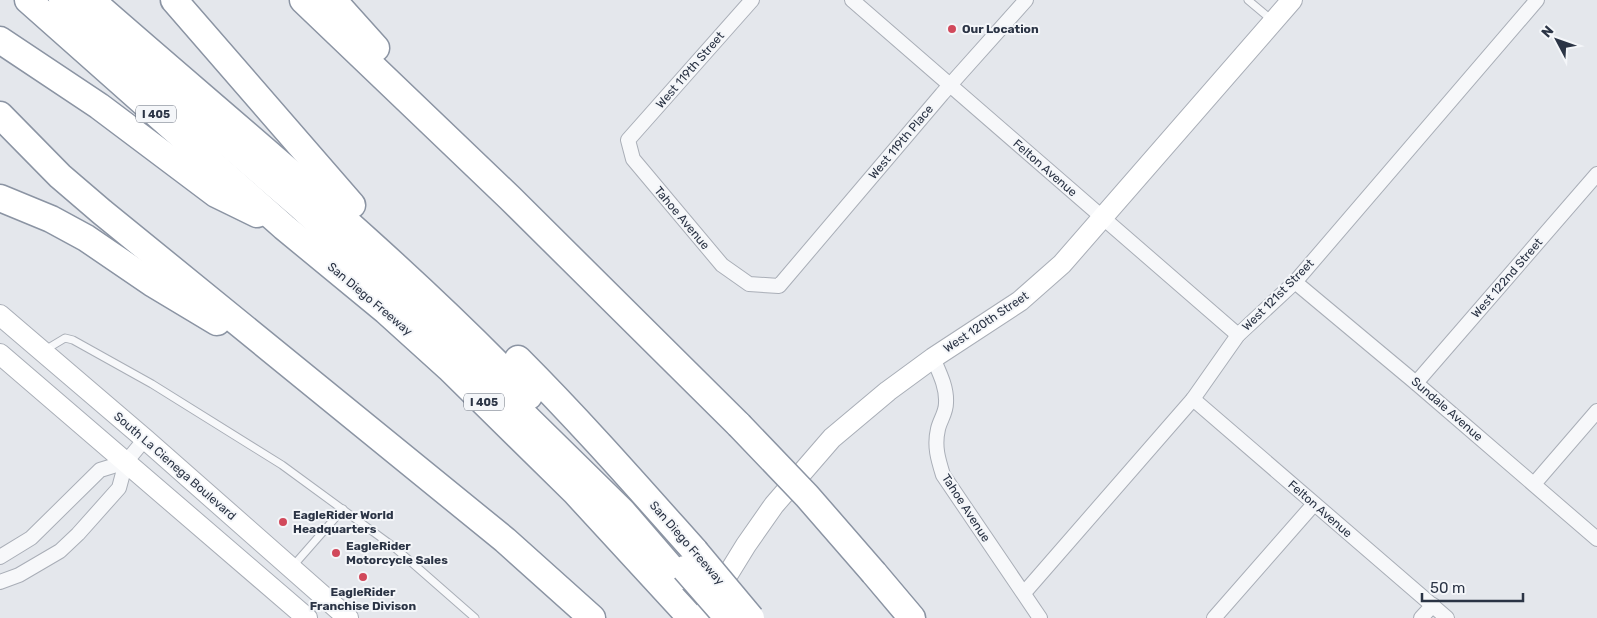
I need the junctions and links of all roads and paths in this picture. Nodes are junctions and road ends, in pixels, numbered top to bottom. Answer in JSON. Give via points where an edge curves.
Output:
{"nodes":[{"id":1,"x":28,"y":0,"type":"edge"},
{"id":2,"x":62,"y":0,"type":"edge"},
{"id":3,"x":91,"y":0,"type":"edge"},
{"id":4,"x":117,"y":0,"type":"edge"},
{"id":5,"x":174,"y":0,"type":"edge"},
{"id":6,"x":303,"y":0,"type":"edge"},
{"id":7,"x":333,"y":0,"type":"edge"},
{"id":8,"x":752,"y":0,"type":"edge"},
{"id":9,"x":852,"y":0,"type":"edge"},
{"id":10,"x":1026,"y":0,"type":"edge"},
{"id":11,"x":1248,"y":0,"type":"edge"},
{"id":12,"x":1292,"y":0,"type":"edge"},
{"id":13,"x":1537,"y":0,"type":"edge"},
{"id":14,"x":1273,"y":22,"type":"junction"},
{"id":15,"x":0,"y":40,"type":"edge"},
{"id":16,"x":949,"y":86,"type":"junction"},
{"id":17,"x":0,"y":115,"type":"edge"},
{"id":18,"x":628,"y":140,"type":"joint"},
{"id":19,"x":1597,"y":174,"type":"edge"},
{"id":20,"x":0,"y":198,"type":"edge"},
{"id":21,"x":510,"y":198,"type":"junction"},
{"id":22,"x":352,"y":204,"type":"junction"},
{"id":23,"x":1103,"y":218,"type":"junction"},
{"id":24,"x":284,"y":227,"type":"junction"},
{"id":25,"x":1295,"y":282,"type":"junction"},
{"id":26,"x":780,"y":286,"type":"joint"},
{"id":27,"x":0,"y":315,"type":"edge"},
{"id":28,"x":1238,"y":335,"type":"junction"},
{"id":29,"x":42,"y":352,"type":"junction"},
{"id":30,"x":0,"y":354,"type":"edge"},
{"id":31,"x":933,"y":358,"type":"junction"},
{"id":32,"x":298,"y":370,"type":"junction"},
{"id":33,"x":1416,"y":383,"type":"junction"},
{"id":34,"x":1193,"y":399,"type":"junction"},
{"id":35,"x":1597,"y":412,"type":"edge"},
{"id":36,"x":145,"y":439,"type":"junction"},
{"id":37,"x":126,"y":462,"type":"junction"},
{"id":38,"x":1534,"y":484,"type":"junction"},
{"id":39,"x":1314,"y":504,"type":"junction"},
{"id":40,"x":343,"y":509,"type":"junction"},
{"id":41,"x":1597,"y":539,"type":"edge"},
{"id":42,"x":0,"y":557,"type":"edge"},
{"id":43,"x":291,"y":568,"type":"junction"},
{"id":44,"x":682,"y":572,"type":"junction"},
{"id":45,"x":0,"y":582,"type":"edge"},
{"id":46,"x":1024,"y":593,"type":"junction"},
{"id":47,"x":1433,"y":605,"type":"junction"},
{"id":48,"x":307,"y":618,"type":"edge"},
{"id":49,"x":348,"y":618,"type":"edge"},
{"id":50,"x":475,"y":618,"type":"edge"},
{"id":51,"x":592,"y":618,"type":"edge"},
{"id":52,"x":692,"y":618,"type":"edge"},
{"id":53,"x":702,"y":618,"type":"edge"},
{"id":54,"x":715,"y":618,"type":"edge"},
{"id":55,"x":728,"y":618,"type":"edge"},
{"id":56,"x":751,"y":618,"type":"edge"},
{"id":57,"x":912,"y":618,"type":"edge"},
{"id":58,"x":1040,"y":618,"type":"edge"},
{"id":59,"x":1214,"y":618,"type":"edge"},
{"id":60,"x":1421,"y":618,"type":"edge"},
{"id":61,"x":1447,"y":618,"type":"edge"}],
"edges":[{"from":1,"to":24,"type":"highway","name":"San Diego Freeway","number":"I 405"},
{"from":2,"to":44,"type":"highway","via":[[300,206],[466,358]]},
{"from":3,"to":44,"type":"highway","via":[[384,256],[487,352],[584,454]]},
{"from":4,"to":22,"type":"highway","name":"San Diego Freeway","number":"I 405"},
{"from":5,"to":22,"type":"highway"},
{"from":6,"to":21,"type":"highway"},
{"from":7,"to":21,"type":"highway"},
{"from":8,"to":18,"type":"street","name":"West 119th Street"},
{"from":9,"to":16,"type":"street","name":"Felton Avenue"},
{"from":10,"to":16,"type":"street","name":"West 119th Place"},
{"from":11,"to":14,"type":"lane"},
{"from":12,"to":14,"type":"main road","name":"West 120th Street"},
{"from":13,"to":25,"type":"street","name":"West 121st Street"},
{"from":14,"to":23,"type":"main road","name":"West 120th Street"},
{"from":15,"to":24,"type":"highway","via":[[99,106],[216,194]]},
{"from":16,"to":23,"type":"street","name":"Felton Avenue"},
{"from":16,"to":26,"type":"street","name":"West 119th Place"},
{"from":17,"to":32,"type":"highway","via":[[60,176],[102,212]]},
{"from":18,"to":26,"type":"street","name":"Tahoe Avenue","via":[[633,159],[722,265],[749,284]]},
{"from":19,"to":33,"type":"street","name":"West 122nd Street"},
{"from":20,"to":32,"type":"highway","via":[[86,238],[152,283]]},
{"from":21,"to":57,"type":"highway","bridge":true,"via":[[807,496]]},
{"from":22,"to":44,"type":"highway","name":"San Diego Freeway","number":"I 405","via":[[487,328],[622,469]]},
{"from":23,"to":28,"type":"street","name":"Felton Avenue"},
{"from":23,"to":31,"type":"main road","name":"West 120th Street","via":[[1062,264],[1020,301]]},
{"from":24,"to":44,"type":"highway","name":"San Diego Freeway","number":"I 405","via":[[450,368],[575,492]]},
{"from":25,"to":28,"type":"street","name":"West 121st Street"},
{"from":25,"to":33,"type":"street","name":"Sundale Avenue"},
{"from":27,"to":29,"type":"main road","name":"South La Cienega Boulevard"},
{"from":28,"to":34,"type":"street","name":"West 121st Street"},
{"from":29,"to":36,"type":"main road","name":"South La Cienega Boulevard"},
{"from":29,"to":40,"type":"lane","via":[[65,338],[73,340],[266,454]]},
{"from":30,"to":37,"type":"main road"},
{"from":31,"to":46,"type":"street","name":"Tahoe Avenue","via":[[944,385],[946,401],[936,444],[944,475]]},
{"from":31,"to":53,"type":"main road","name":"West 120th Street","via":[[888,390],[832,438],[774,505]]},
{"from":32,"to":51,"type":"highway","via":[[505,540]]},
{"from":33,"to":38,"type":"street","name":"Sundale Avenue"},
{"from":34,"to":39,"type":"street","name":"Felton Avenue"},
{"from":34,"to":46,"type":"street","name":"West 121st Street"},
{"from":35,"to":38,"type":"street"},
{"from":36,"to":37,"type":"street"},
{"from":36,"to":43,"type":"main road","name":"South La Cienega Boulevard"},
{"from":37,"to":42,"type":"street","via":[[100,470],[32,538]]},
{"from":37,"to":45,"type":"street","via":[[119,488],[78,534],[60,551],[19,575]]},
{"from":37,"to":48,"type":"main road"},
{"from":38,"to":41,"type":"street","name":"Sundale Avenue"},
{"from":39,"to":47,"type":"street","name":"Felton Avenue"},
{"from":39,"to":59,"type":"street"},
{"from":40,"to":43,"type":"lane"},
{"from":40,"to":50,"type":"lane","via":[[394,547]]},
{"from":43,"to":49,"type":"main road","name":"South La Cienega Boulevard"},
{"from":44,"to":52,"type":"highway","name":"San Diego Freeway","number":"I 405"},
{"from":44,"to":54,"type":"highway"},
{"from":44,"to":55,"type":"highway","bridge":true},
{"from":44,"to":56,"type":"highway","name":"San Diego Freeway","number":"I 405","bridge":true},
{"from":46,"to":58,"type":"street","name":"Tahoe Avenue"},
{"from":47,"to":60,"type":"street"},
{"from":47,"to":61,"type":"street","name":"Felton Avenue"}]}
